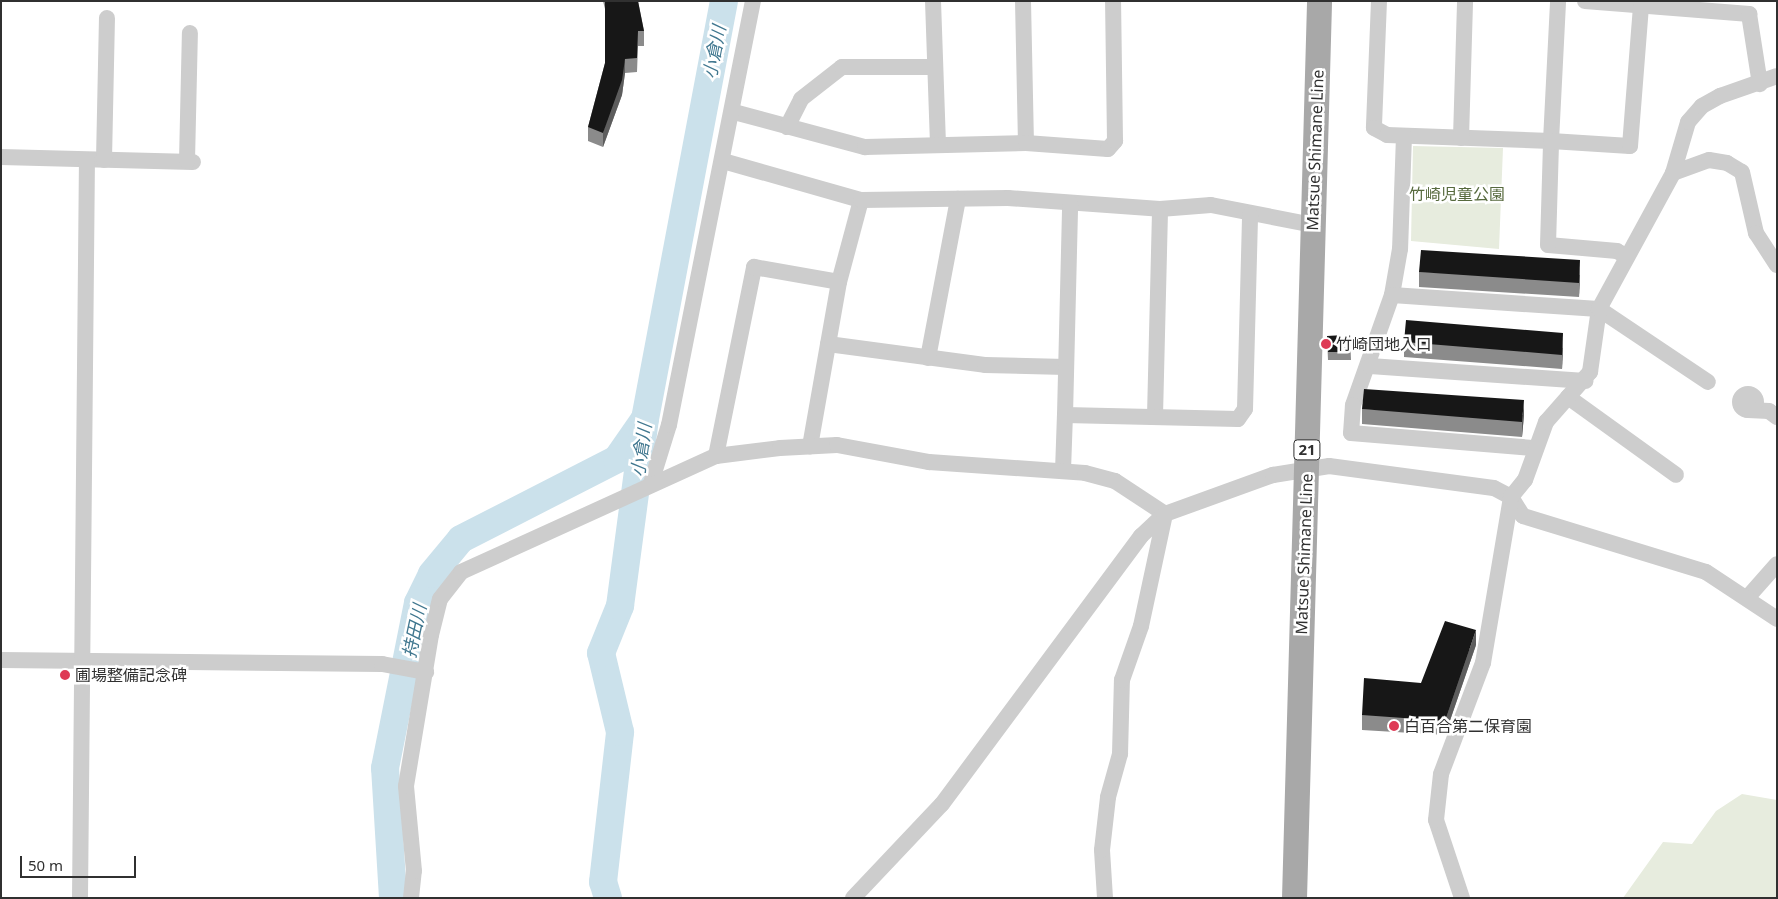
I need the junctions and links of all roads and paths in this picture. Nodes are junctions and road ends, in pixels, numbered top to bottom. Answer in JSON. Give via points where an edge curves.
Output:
{"nodes":[{"id":1,"x":754,"y":1,"type":"edge"},
{"id":2,"x":934,"y":1,"type":"edge"},
{"id":3,"x":1023,"y":1,"type":"edge"},
{"id":4,"x":1113,"y":1,"type":"edge"},
{"id":5,"x":1319,"y":1,"type":"edge"},
{"id":6,"x":1379,"y":1,"type":"edge"},
{"id":7,"x":1465,"y":1,"type":"edge"},
{"id":8,"x":1558,"y":1,"type":"edge"},
{"id":9,"x":1585,"y":1,"type":"edge"},
{"id":10,"x":1641,"y":6,"type":"junction"},
{"id":11,"x":107,"y":18,"type":"dead end"},
{"id":12,"x":190,"y":33,"type":"dead end"},
{"id":13,"x":935,"y":67,"type":"junction"},
{"id":14,"x":1777,"y":76,"type":"edge"},
{"id":15,"x":1760,"y":84,"type":"junction"},
{"id":16,"x":734,"y":112,"type":"junction"},
{"id":17,"x":787,"y":127,"type":"junction"},
{"id":18,"x":1404,"y":136,"type":"junction"},
{"id":19,"x":1461,"y":138,"type":"junction"},
{"id":20,"x":1551,"y":141,"type":"junction"},
{"id":21,"x":938,"y":143,"type":"junction"},
{"id":22,"x":1026,"y":143,"type":"junction"},
{"id":23,"x":1,"y":157,"type":"edge"},
{"id":24,"x":87,"y":160,"type":"junction"},
{"id":25,"x":104,"y":160,"type":"junction"},
{"id":26,"x":723,"y":161,"type":"junction"},
{"id":27,"x":1673,"y":173,"type":"junction"},
{"id":28,"x":958,"y":199,"type":"junction"},
{"id":29,"x":861,"y":200,"type":"junction"},
{"id":30,"x":1070,"y":203,"type":"junction"},
{"id":31,"x":1160,"y":208,"type":"junction"},
{"id":32,"x":1250,"y":215,"type":"junction"},
{"id":33,"x":1313,"y":225,"type":"junction"},
{"id":34,"x":1626,"y":256,"type":"junction"},
{"id":35,"x":1777,"y":265,"type":"edge"},
{"id":36,"x":838,"y":282,"type":"junction"},
{"id":37,"x":1392,"y":295,"type":"junction"},
{"id":38,"x":1599,"y":310,"type":"junction"},
{"id":39,"x":828,"y":344,"type":"junction"},
{"id":40,"x":928,"y":358,"type":"junction"},
{"id":41,"x":1370,"y":366,"type":"junction"},
{"id":42,"x":1066,"y":367,"type":"junction"},
{"id":43,"x":1585,"y":381,"type":"junction"},
{"id":44,"x":1708,"y":382,"type":"dead end"},
{"id":45,"x":1568,"y":398,"type":"junction"},
{"id":46,"x":1748,"y":410,"type":"dead end"},
{"id":47,"x":1065,"y":414,"type":"junction"},
{"id":48,"x":1155,"y":416,"type":"junction"},
{"id":49,"x":1777,"y":417,"type":"edge"},
{"id":50,"x":810,"y":446,"type":"junction"},
{"id":51,"x":1535,"y":448,"type":"junction"},
{"id":52,"x":716,"y":456,"type":"junction"},
{"id":53,"x":1306,"y":467,"type":"junction"},
{"id":54,"x":1063,"y":471,"type":"junction"},
{"id":55,"x":1676,"y":475,"type":"dead end"},
{"id":56,"x":649,"y":484,"type":"junction"},
{"id":57,"x":1511,"y":497,"type":"junction"},
{"id":58,"x":1165,"y":514,"type":"junction"},
{"id":59,"x":1777,"y":564,"type":"edge"},
{"id":60,"x":1748,"y":598,"type":"junction"},
{"id":61,"x":1777,"y":619,"type":"edge"},
{"id":62,"x":1,"y":660,"type":"edge"},
{"id":63,"x":83,"y":660,"type":"junction"},
{"id":64,"x":423,"y":671,"type":"junction"},
{"id":65,"x":80,"y":898,"type":"edge"},
{"id":66,"x":411,"y":898,"type":"edge"},
{"id":67,"x":853,"y":898,"type":"edge"},
{"id":68,"x":1105,"y":898,"type":"edge"},
{"id":69,"x":1294,"y":898,"type":"edge"},
{"id":70,"x":1462,"y":898,"type":"edge"}],
"edges":[{"from":1,"to":16,"type":"street"},
{"from":2,"to":13,"type":"street"},
{"from":3,"to":22,"type":"street"},
{"from":4,"to":22,"type":"street","via":[[1115,141],[1108,149]]},
{"from":5,"to":33,"type":"main road","name":"Matsue Shimane Line","number":"21"},
{"from":6,"to":18,"type":"street","via":[[1374,128],[1387,136]]},
{"from":7,"to":19,"type":"street"},
{"from":8,"to":20,"type":"street"},
{"from":9,"to":10,"type":"street"},
{"from":10,"to":15,"type":"street","via":[[1748,14]]},
{"from":10,"to":20,"type":"street","via":[[1630,146]]},
{"from":11,"to":25,"type":"street"},
{"from":12,"to":25,"type":"street","via":[[190,161]]},
{"from":13,"to":17,"type":"street","via":[[842,67],[801,99]]},
{"from":13,"to":21,"type":"street"},
{"from":14,"to":15,"type":"street"},
{"from":15,"to":27,"type":"street","via":[[1702,106],[1688,122]]},
{"from":16,"to":17,"type":"street"},
{"from":16,"to":26,"type":"street"},
{"from":17,"to":21,"type":"street","via":[[865,147]]},
{"from":18,"to":19,"type":"street"},
{"from":18,"to":37,"type":"street","via":[[1400,249]]},
{"from":19,"to":20,"type":"street"},
{"from":20,"to":34,"type":"street","via":[[1548,245],[1616,251]]},
{"from":21,"to":22,"type":"street"},
{"from":23,"to":24,"type":"street"},
{"from":24,"to":25,"type":"street"},
{"from":24,"to":63,"type":"street"},
{"from":26,"to":29,"type":"street"},
{"from":26,"to":56,"type":"street","via":[[669,425]]},
{"from":27,"to":34,"type":"street"},
{"from":27,"to":35,"type":"street","via":[[1709,160],[1727,163],[1742,172],[1756,233]]},
{"from":28,"to":29,"type":"street"},
{"from":28,"to":30,"type":"street"},
{"from":28,"to":40,"type":"street"},
{"from":29,"to":36,"type":"street"},
{"from":30,"to":31,"type":"street"},
{"from":30,"to":42,"type":"street"},
{"from":31,"to":32,"type":"street","via":[[1211,205]]},
{"from":31,"to":48,"type":"street"},
{"from":32,"to":33,"type":"street"},
{"from":32,"to":48,"type":"street","via":[[1245,409],[1238,419]]},
{"from":33,"to":53,"type":"main road","name":"Matsue Shimane Line","number":"21"},
{"from":34,"to":38,"type":"street"},
{"from":36,"to":39,"type":"street"},
{"from":36,"to":52,"type":"street","via":[[754,267]]},
{"from":37,"to":38,"type":"street"},
{"from":37,"to":41,"type":"street"},
{"from":38,"to":43,"type":"street"},
{"from":38,"to":44,"type":"street"},
{"from":39,"to":40,"type":"street"},
{"from":39,"to":50,"type":"street"},
{"from":40,"to":42,"type":"street","via":[[985,365]]},
{"from":41,"to":43,"type":"street"},
{"from":41,"to":51,"type":"street","via":[[1353,405],[1352,433]]},
{"from":42,"to":47,"type":"street"},
{"from":43,"to":45,"type":"street"},
{"from":45,"to":51,"type":"street","via":[[1546,422]]},
{"from":45,"to":55,"type":"street"},
{"from":46,"to":49,"type":"street","via":[[1769,411]]},
{"from":47,"to":48,"type":"street"},
{"from":47,"to":54,"type":"street"},
{"from":50,"to":52,"type":"street"},
{"from":50,"to":54,"type":"street","via":[[837,445],[929,462]]},
{"from":51,"to":57,"type":"street","via":[[1525,480]]},
{"from":52,"to":56,"type":"street"},
{"from":53,"to":57,"type":"street","via":[[1494,488]]},
{"from":53,"to":58,"type":"street"},
{"from":53,"to":69,"type":"main road","name":"Matsue Shimane Line","number":"21"},
{"from":54,"to":58,"type":"street","via":[[1115,481]]},
{"from":56,"to":64,"type":"street","via":[[461,572],[440,599]]},
{"from":57,"to":60,"type":"street","via":[[1523,516],[1690,566]]},
{"from":57,"to":70,"type":"street","via":[[1483,663],[1441,774],[1436,820]]},
{"from":58,"to":67,"type":"street","via":[[1129,551],[936,812]]},
{"from":58,"to":68,"type":"street","via":[[1141,626],[1122,680],[1120,754],[1108,797],[1102,850]]},
{"from":59,"to":60,"type":"street"},
{"from":60,"to":61,"type":"street"},
{"from":62,"to":63,"type":"street"},
{"from":63,"to":64,"type":"street","via":[[387,665]]},
{"from":63,"to":65,"type":"street"},
{"from":64,"to":66,"type":"street","via":[[406,786],[414,871]]}]}
